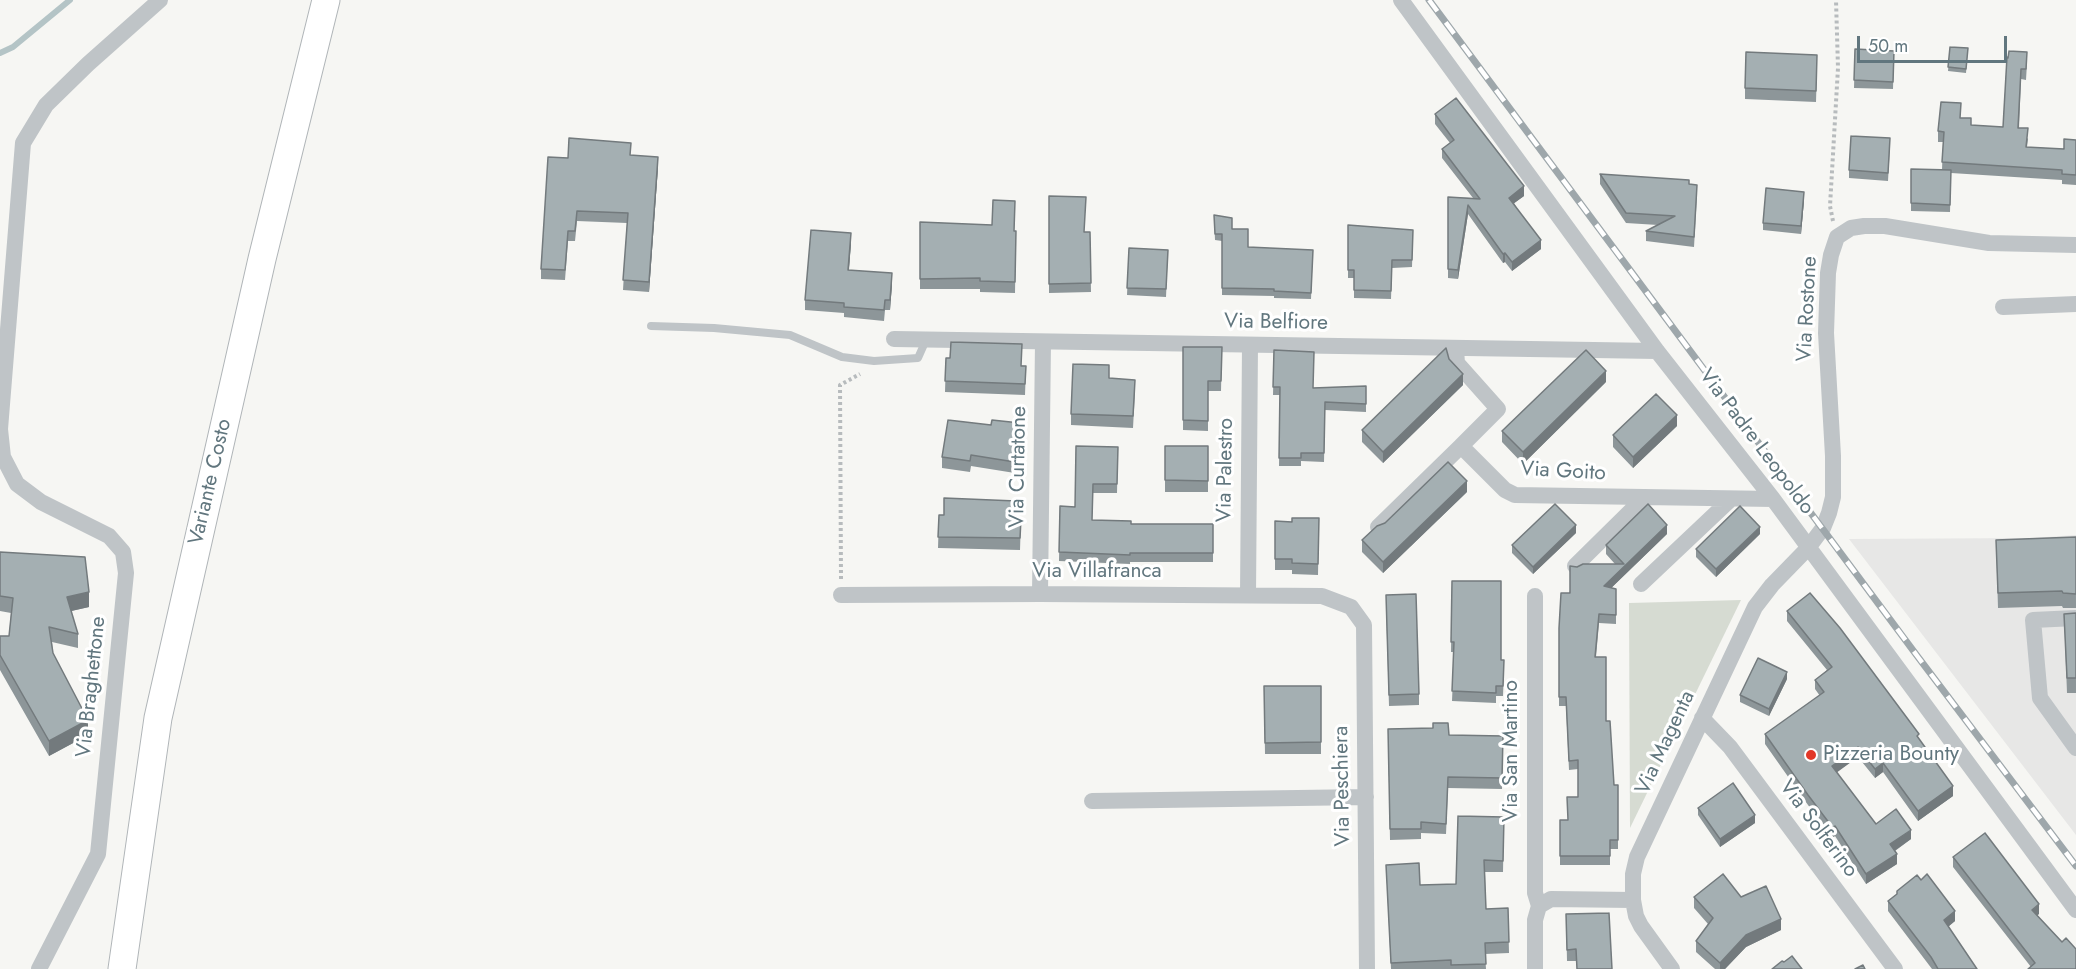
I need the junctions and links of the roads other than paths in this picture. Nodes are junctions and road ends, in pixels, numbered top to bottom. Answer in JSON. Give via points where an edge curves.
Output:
{"nodes":[{"id":1,"x":160,"y":0,"type":"edge"},
{"id":2,"x":326,"y":0,"type":"edge"},
{"id":3,"x":1401,"y":0,"type":"edge"},
{"id":4,"x":2076,"y":245,"type":"edge"},
{"id":5,"x":2076,"y":304,"type":"edge"},
{"id":6,"x":2003,"y":307,"type":"dead end"},
{"id":7,"x":651,"y":326,"type":"dead end"},
{"id":8,"x":894,"y":339,"type":"dead end"},
{"id":9,"x":926,"y":340,"type":"junction"},
{"id":10,"x":1043,"y":342,"type":"junction"},
{"id":11,"x":1250,"y":345,"type":"junction"},
{"id":12,"x":1456,"y":349,"type":"junction"},
{"id":13,"x":1657,"y":351,"type":"junction"},
{"id":14,"x":1461,"y":446,"type":"junction"},
{"id":15,"x":1,"y":458,"type":"edge"},
{"id":16,"x":1644,"y":498,"type":"junction"},
{"id":17,"x":1731,"y":499,"type":"junction"},
{"id":18,"x":1773,"y":499,"type":"junction"},
{"id":19,"x":1378,"y":527,"type":"edge"},
{"id":20,"x":1808,"y":548,"type":"junction"},
{"id":21,"x":1575,"y":566,"type":"edge"},
{"id":22,"x":1641,"y":584,"type":"dead end"},
{"id":23,"x":1040,"y":594,"type":"junction"},
{"id":24,"x":841,"y":595,"type":"road end"},
{"id":25,"x":1248,"y":595,"type":"junction"},
{"id":26,"x":1535,"y":596,"type":"dead end"},
{"id":27,"x":1351,"y":607,"type":"joint"},
{"id":28,"x":2076,"y":618,"type":"edge"},
{"id":29,"x":1702,"y":718,"type":"junction"},
{"id":30,"x":2076,"y":748,"type":"edge"},
{"id":31,"x":1366,"y":797,"type":"junction"},
{"id":32,"x":1092,"y":801,"type":"dead end"},
{"id":33,"x":1633,"y":900,"type":"junction"},
{"id":34,"x":1539,"y":906,"type":"junction"},
{"id":35,"x":2076,"y":910,"type":"edge"},
{"id":36,"x":39,"y":969,"type":"edge"},
{"id":37,"x":122,"y":969,"type":"edge"},
{"id":38,"x":1367,"y":969,"type":"edge"},
{"id":39,"x":1536,"y":969,"type":"edge"},
{"id":40,"x":1672,"y":969,"type":"edge"},
{"id":41,"x":1895,"y":969,"type":"edge"}],
"edges":[{"from":1,"to":15,"type":"street","name":"Via Braghettone","via":[[46,105],[23,143],[0,429]]},
{"from":2,"to":37,"type":"highway","name":"Variante Costo","via":[[158,718]]},
{"from":3,"to":13,"type":"street","name":"Via Padre Leopoldo"},
{"from":4,"to":20,"type":"street","name":"Via Rostone","via":[[1989,243],[1885,226],[1851,228],[1837,237],[1828,273],[1826,333],[1833,498],[1823,528]]},
{"from":5,"to":6,"type":"street"},
{"from":7,"to":9,"type":"lane","via":[[790,335],[842,357],[874,361],[918,358]]},
{"from":8,"to":9,"type":"street","name":"Via Belfiore"},
{"from":9,"to":10,"type":"street","name":"Via Belfiore"},
{"from":10,"to":11,"type":"street","name":"Via Belfiore"},
{"from":10,"to":23,"type":"street","name":"Via Curtatone"},
{"from":11,"to":12,"type":"street","name":"Via Belfiore"},
{"from":11,"to":25,"type":"street","name":"Via Palestro"},
{"from":12,"to":13,"type":"street","name":"Via Belfiore"},
{"from":12,"to":14,"type":"street","via":[[1457,363],[1498,410]]},
{"from":13,"to":18,"type":"street","name":"Via Padre Leopoldo"},
{"from":14,"to":16,"type":"street","name":"Via Goito","via":[[1505,490],[1515,495]]},
{"from":14,"to":19,"type":"street"},
{"from":15,"to":36,"type":"street","name":"Via Braghettone","via":[[17,484],[41,502],[109,536],[123,552],[126,573],[98,854]]},
{"from":16,"to":17,"type":"street","name":"Via Goito"},
{"from":16,"to":21,"type":"street"},
{"from":17,"to":18,"type":"street","name":"Via Goito"},
{"from":17,"to":22,"type":"street"},
{"from":18,"to":20,"type":"street","name":"Via Padre Leopoldo"},
{"from":20,"to":29,"type":"street","name":"Via Magenta","via":[[1755,607]]},
{"from":20,"to":35,"type":"street","name":"Via Padre Leopoldo"},
{"from":23,"to":24,"type":"street","name":"Via Villafranca"},
{"from":23,"to":25,"type":"street","name":"Via Villafranca"},
{"from":25,"to":27,"type":"street","name":"Via Villafranca","via":[[1322,596]]},
{"from":26,"to":34,"type":"street","name":"Via San Martino","via":[[1535,893]]},
{"from":27,"to":31,"type":"street","name":"Via Peschiera","via":[[1364,625]]},
{"from":28,"to":30,"type":"street","via":[[2033,620],[2040,698]]},
{"from":29,"to":33,"type":"street","name":"Via Magenta","via":[[1636,857]]},
{"from":29,"to":41,"type":"street","name":"Via Solferino","via":[[1730,747]]},
{"from":31,"to":32,"type":"street"},
{"from":31,"to":38,"type":"street","name":"Via Peschiera"},
{"from":33,"to":34,"type":"street","via":[[1551,899]]},
{"from":33,"to":40,"type":"street","name":"Via Magenta","via":[[1641,926]]},
{"from":34,"to":39,"type":"street","name":"Via San Martino","via":[[1535,920]]}]}
